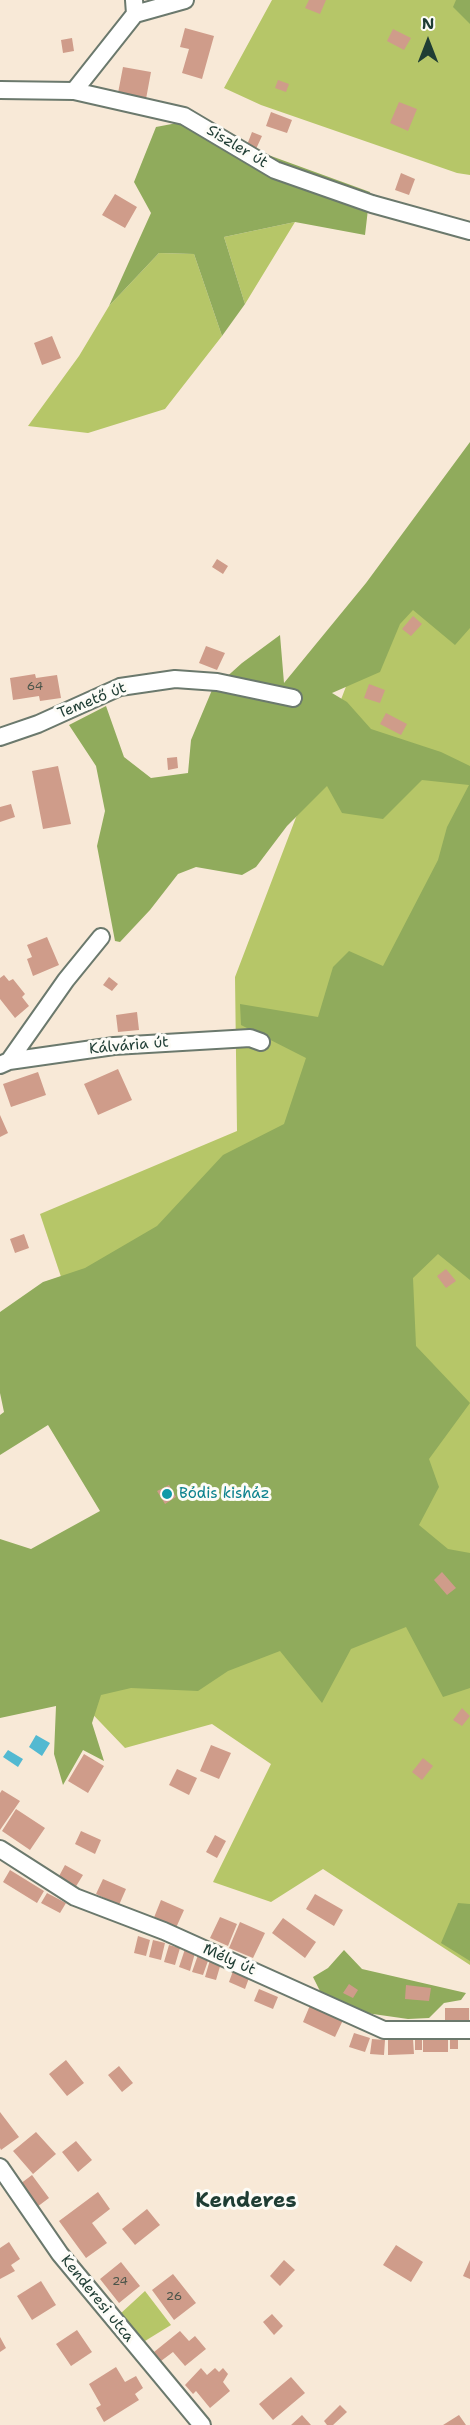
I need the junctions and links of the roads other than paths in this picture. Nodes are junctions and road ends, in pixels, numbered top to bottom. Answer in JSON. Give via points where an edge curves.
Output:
{"nodes":[{"id":1,"x":185,"y":0,"type":"edge"},
{"id":2,"x":134,"y":7,"type":"edge"},
{"id":3,"x":0,"y":90,"type":"edge"},
{"id":4,"x":74,"y":91,"type":"junction"},
{"id":5,"x":470,"y":231,"type":"edge"},
{"id":6,"x":293,"y":698,"type":"dead end"},
{"id":7,"x":0,"y":737,"type":"edge"},
{"id":8,"x":101,"y":937,"type":"dead end"},
{"id":9,"x":256,"y":1040,"type":"dead end"},
{"id":10,"x":4,"y":1063,"type":"edge"},
{"id":11,"x":0,"y":1849,"type":"edge"},
{"id":12,"x":470,"y":2030,"type":"edge"},
{"id":13,"x":0,"y":2167,"type":"edge"},
{"id":14,"x":202,"y":2425,"type":"edge"}],
"edges":[{"from":1,"to":2,"type":"street"},
{"from":2,"to":4,"type":"street"},
{"from":3,"to":4,"type":"street","name":"Siszler út"},
{"from":4,"to":5,"type":"street","name":"Siszler út","via":[[184,116],[275,170],[372,204]]},
{"from":6,"to":7,"type":"street","name":"Temető út","via":[[217,682],[175,679],[120,687]]},
{"from":8,"to":10,"type":"street","name":"Kálvária út"},
{"from":9,"to":10,"type":"street","name":"Kálvária út","via":[[114,1046]]},
{"from":11,"to":12,"type":"street","name":"Mély út","via":[[75,1897],[164,1931],[384,2030]]},
{"from":13,"to":14,"type":"street","name":"Kenderesi utca","via":[[60,2254]]}]}
